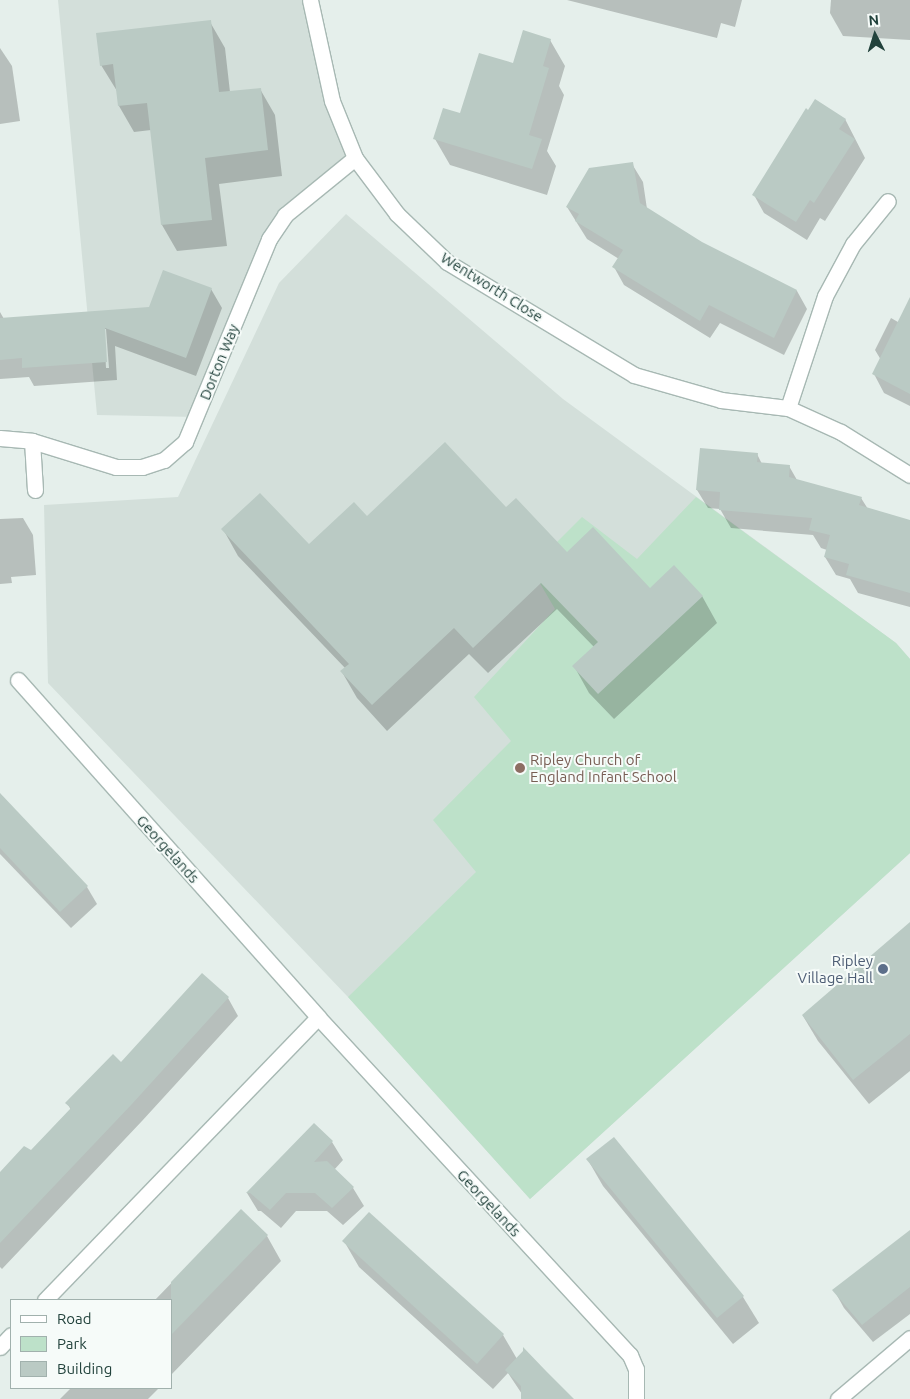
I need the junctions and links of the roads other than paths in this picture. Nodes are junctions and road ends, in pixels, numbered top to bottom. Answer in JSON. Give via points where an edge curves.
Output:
{"nodes":[{"id":1,"x":310,"y":0,"type":"edge"},
{"id":2,"x":355,"y":158,"type":"junction"},
{"id":3,"x":888,"y":201,"type":"dead end"},
{"id":4,"x":788,"y":408,"type":"junction"},
{"id":5,"x":0,"y":438,"type":"edge"},
{"id":6,"x":32,"y":441,"type":"junction"},
{"id":7,"x":910,"y":475,"type":"edge"},
{"id":8,"x":35,"y":490,"type":"dead end"},
{"id":9,"x":18,"y":680,"type":"dead end"},
{"id":10,"x":318,"y":1017,"type":"junction"},
{"id":11,"x":46,"y":1299,"type":"edge"},
{"id":12,"x":10,"y":1336,"type":"edge"},
{"id":13,"x":910,"y":1338,"type":"edge"},
{"id":14,"x":0,"y":1346,"type":"edge"},
{"id":15,"x":636,"y":1399,"type":"edge"},
{"id":16,"x":838,"y":1399,"type":"edge"}],
"edges":[{"from":1,"to":2,"type":"street","name":"Wentworth Close","via":[[332,101]]},
{"from":2,"to":4,"type":"street","name":"Wentworth Close","via":[[397,214],[447,262],[634,375],[721,400]]},
{"from":2,"to":6,"type":"street","name":"Dorton Way","via":[[285,215],[269,239],[185,442],[164,460],[142,467],[116,467]]},
{"from":3,"to":4,"type":"street","via":[[853,244],[826,296]]},
{"from":4,"to":7,"type":"street","name":"Wentworth Close","via":[[841,432]]},
{"from":5,"to":6,"type":"street","name":"Dorton Way"},
{"from":6,"to":8,"type":"street"},
{"from":9,"to":10,"type":"street","name":"Georgelands"},
{"from":10,"to":11,"type":"street"},
{"from":10,"to":15,"type":"street","name":"Georgelands","via":[[630,1355],[636,1369]]},
{"from":12,"to":14,"type":"street"},
{"from":13,"to":16,"type":"street"}]}
